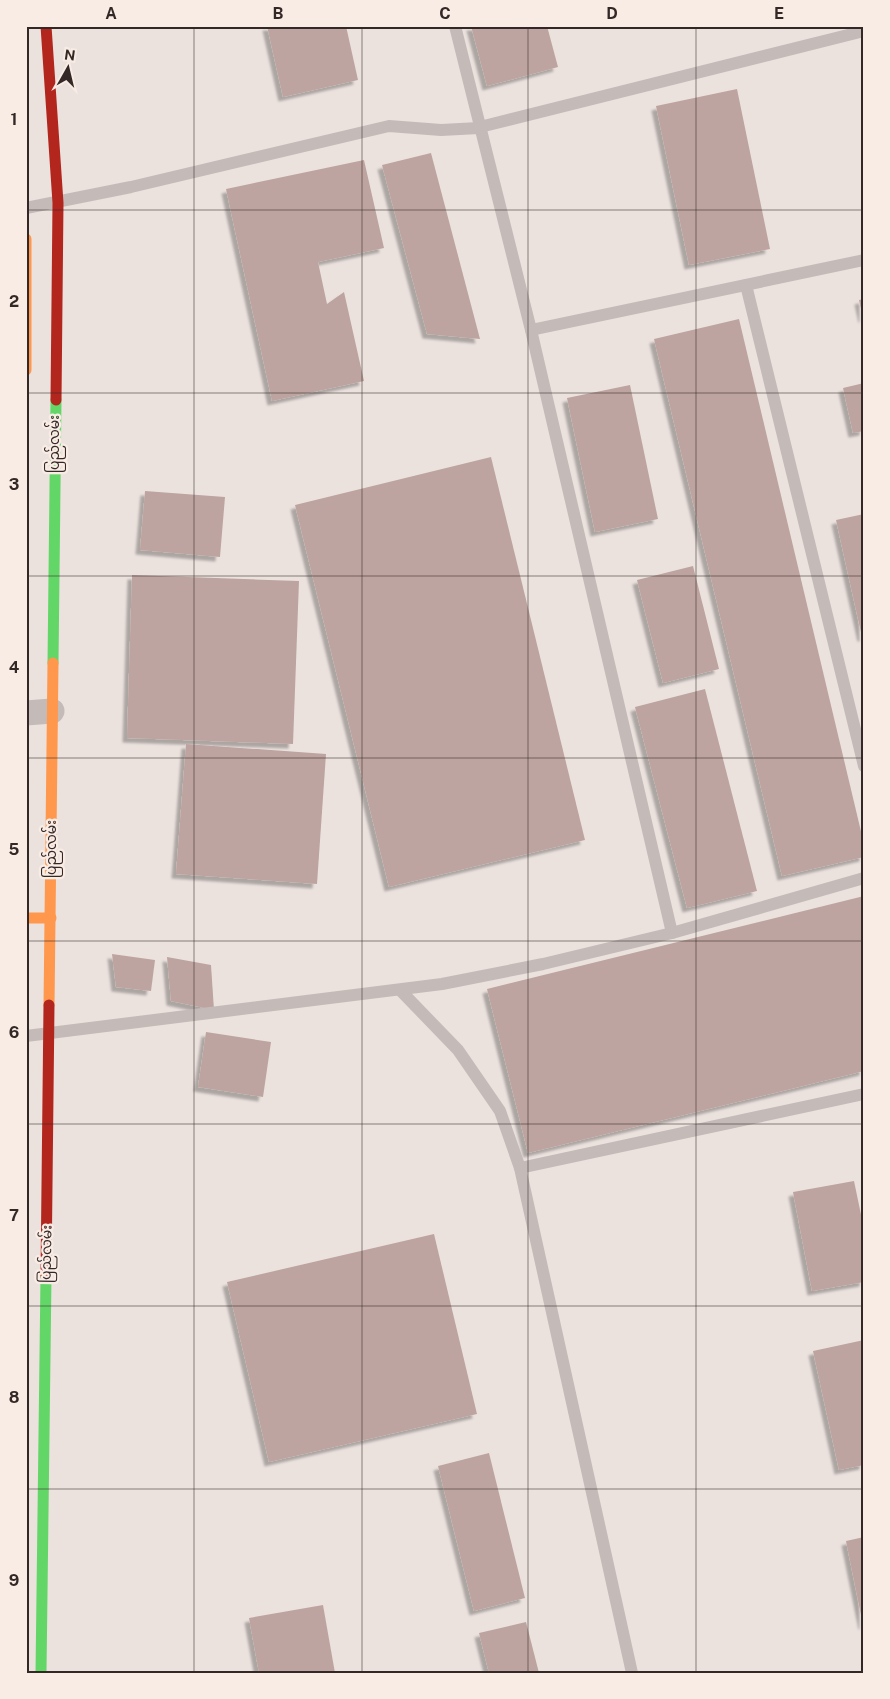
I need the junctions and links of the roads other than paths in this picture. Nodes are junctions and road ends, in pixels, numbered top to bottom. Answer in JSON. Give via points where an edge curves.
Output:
{"nodes":[{"id":1,"x":46,"y":26,"type":"edge"},
{"id":2,"x":455,"y":26,"type":"edge"},
{"id":3,"x":864,"y":31,"type":"edge"},
{"id":4,"x":480,"y":127,"type":"junction"},
{"id":5,"x":58,"y":203,"type":"junction"},
{"id":6,"x":26,"y":208,"type":"edge"},
{"id":7,"x":26,"y":239,"type":"edge"},
{"id":8,"x":864,"y":260,"type":"edge"},
{"id":9,"x":746,"y":285,"type":"junction"},
{"id":10,"x":38,"y":322,"type":"edge"},
{"id":11,"x":531,"y":330,"type":"junction"},
{"id":12,"x":26,"y":370,"type":"edge"},
{"id":13,"x":52,"y":711,"type":"junction"},
{"id":14,"x":26,"y":714,"type":"edge"},
{"id":15,"x":864,"y":766,"type":"edge"},
{"id":16,"x":864,"y":878,"type":"edge"},
{"id":17,"x":26,"y":918,"type":"edge"},
{"id":18,"x":51,"y":918,"type":"junction"},
{"id":19,"x":672,"y":933,"type":"junction"},
{"id":20,"x":400,"y":990,"type":"junction"},
{"id":21,"x":49,"y":1035,"type":"junction"},
{"id":22,"x":26,"y":1036,"type":"edge"},
{"id":23,"x":864,"y":1094,"type":"edge"},
{"id":24,"x":520,"y":1168,"type":"junction"},
{"id":25,"x":41,"y":1673,"type":"edge"},
{"id":26,"x":632,"y":1673,"type":"edge"}],
"edges":[{"from":1,"to":5,"type":"highway","name":"ပြည်လမ်း"},
{"from":2,"to":4,"type":"lane"},
{"from":3,"to":4,"type":"lane"},
{"from":4,"to":5,"type":"lane","via":[[441,130],[389,126]]},
{"from":4,"to":11,"type":"lane"},
{"from":5,"to":6,"type":"lane"},
{"from":5,"to":10,"type":"highway","name":"ပြည်လမ်း"},
{"from":7,"to":10,"type":"highway","name":"ပြည်လမ်း"},
{"from":8,"to":9,"type":"lane"},
{"from":9,"to":11,"type":"lane"},
{"from":9,"to":15,"type":"lane"},
{"from":10,"to":12,"type":"highway","name":"ပြည်လမ်း"},
{"from":10,"to":13,"type":"highway","name":"ပြည်လမ်း"},
{"from":11,"to":19,"type":"lane"},
{"from":13,"to":14,"type":"street"},
{"from":13,"to":18,"type":"highway","name":"ပြည်လမ်း"},
{"from":16,"to":19,"type":"lane"},
{"from":17,"to":18,"type":"highway"},
{"from":18,"to":21,"type":"highway","name":"ပြည်လမ်း"},
{"from":19,"to":20,"type":"lane","via":[[543,964]]},
{"from":20,"to":21,"type":"lane"},
{"from":20,"to":24,"type":"lane","via":[[458,1050],[500,1111]]},
{"from":21,"to":22,"type":"lane"},
{"from":21,"to":25,"type":"highway","name":"ပြည်လမ်း"},
{"from":23,"to":24,"type":"lane"},
{"from":24,"to":26,"type":"lane"}]}
